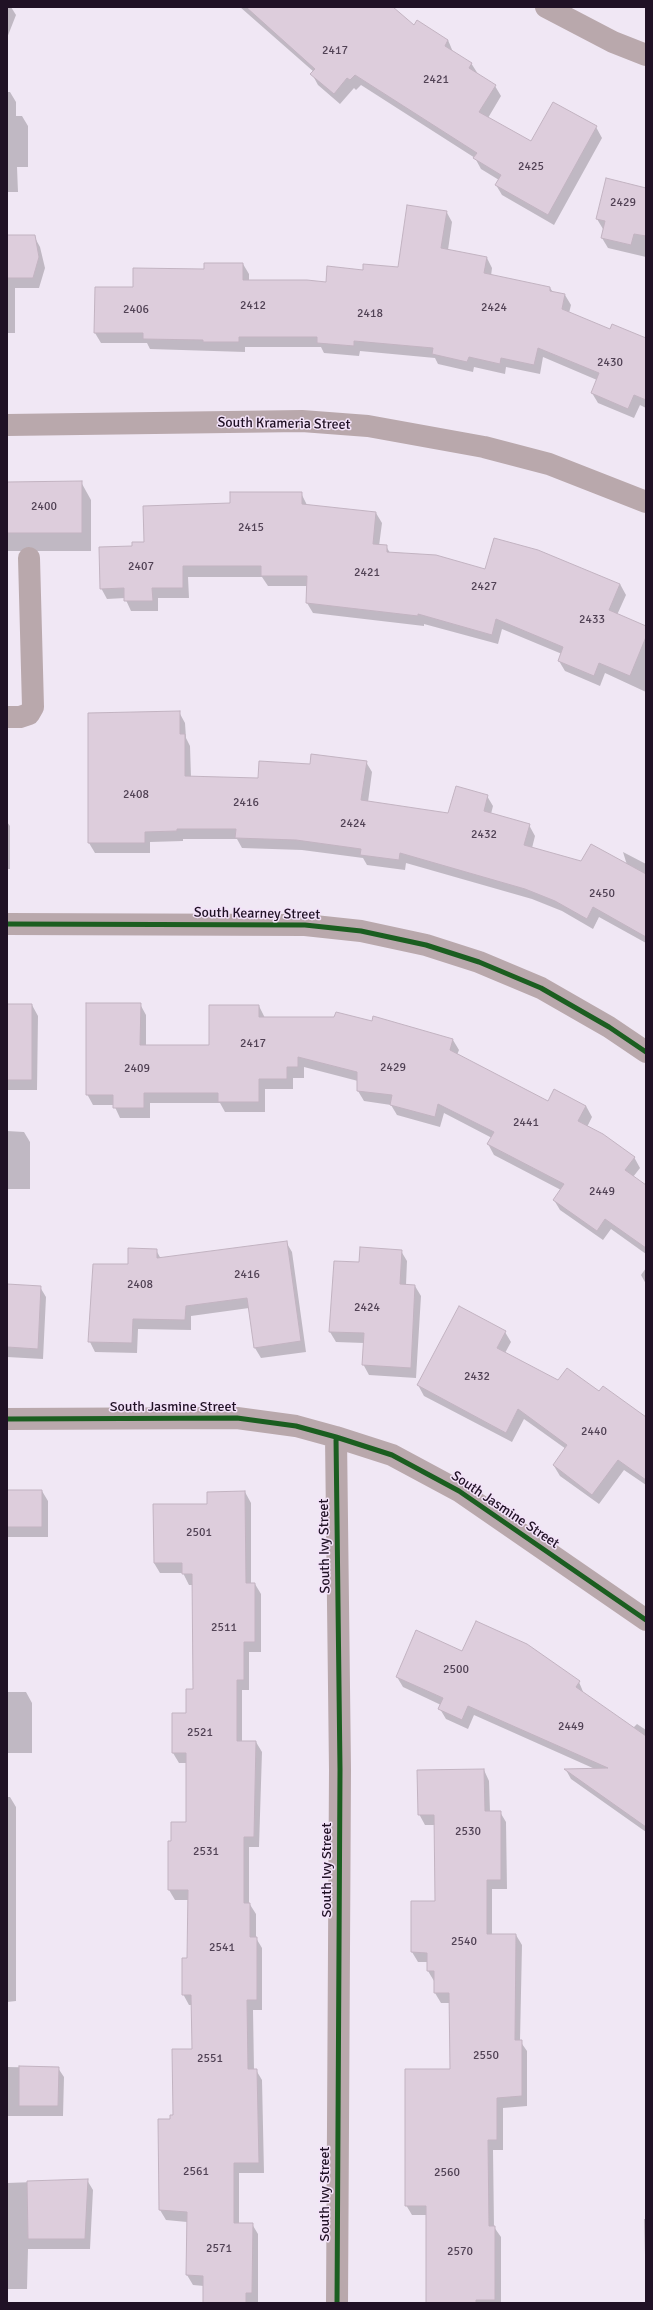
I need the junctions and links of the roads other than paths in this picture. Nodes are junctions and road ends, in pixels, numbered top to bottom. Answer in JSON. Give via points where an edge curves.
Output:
{"nodes":[{"id":1,"x":546,"y":7,"type":"edge"},
{"id":2,"x":646,"y":55,"type":"edge"},
{"id":3,"x":7,"y":425,"type":"edge"},
{"id":4,"x":646,"y":502,"type":"edge"},
{"id":5,"x":29,"y":558,"type":"dead end"},
{"id":6,"x":7,"y":717,"type":"edge"},
{"id":7,"x":7,"y":924,"type":"edge"},
{"id":8,"x":646,"y":1052,"type":"edge"},
{"id":9,"x":7,"y":1419,"type":"edge"},
{"id":10,"x":336,"y":1437,"type":"junction"},
{"id":11,"x":646,"y":1620,"type":"edge"},
{"id":12,"x":337,"y":2303,"type":"edge"}],
"edges":[{"from":1,"to":2,"type":"street","via":[[612,42]]},
{"from":3,"to":4,"type":"street","name":"South Krameria Street","via":[[302,421],[368,426],[484,447],[542,462]]},
{"from":5,"to":6,"type":"street","via":[[33,707],[29,714]]},
{"from":7,"to":8,"type":"street","name":"South Kearney Street","via":[[304,925],[361,931],[432,947],[479,962],[541,988],[609,1027]]},
{"from":9,"to":10,"type":"street","name":"South Jasmine Street","via":[[237,1418],[296,1426]]},
{"from":10,"to":11,"type":"street","name":"South Jasmine Street","via":[[392,1456],[459,1491]]},
{"from":10,"to":12,"type":"street","name":"South Ivy Street","via":[[340,1770]]}]}
